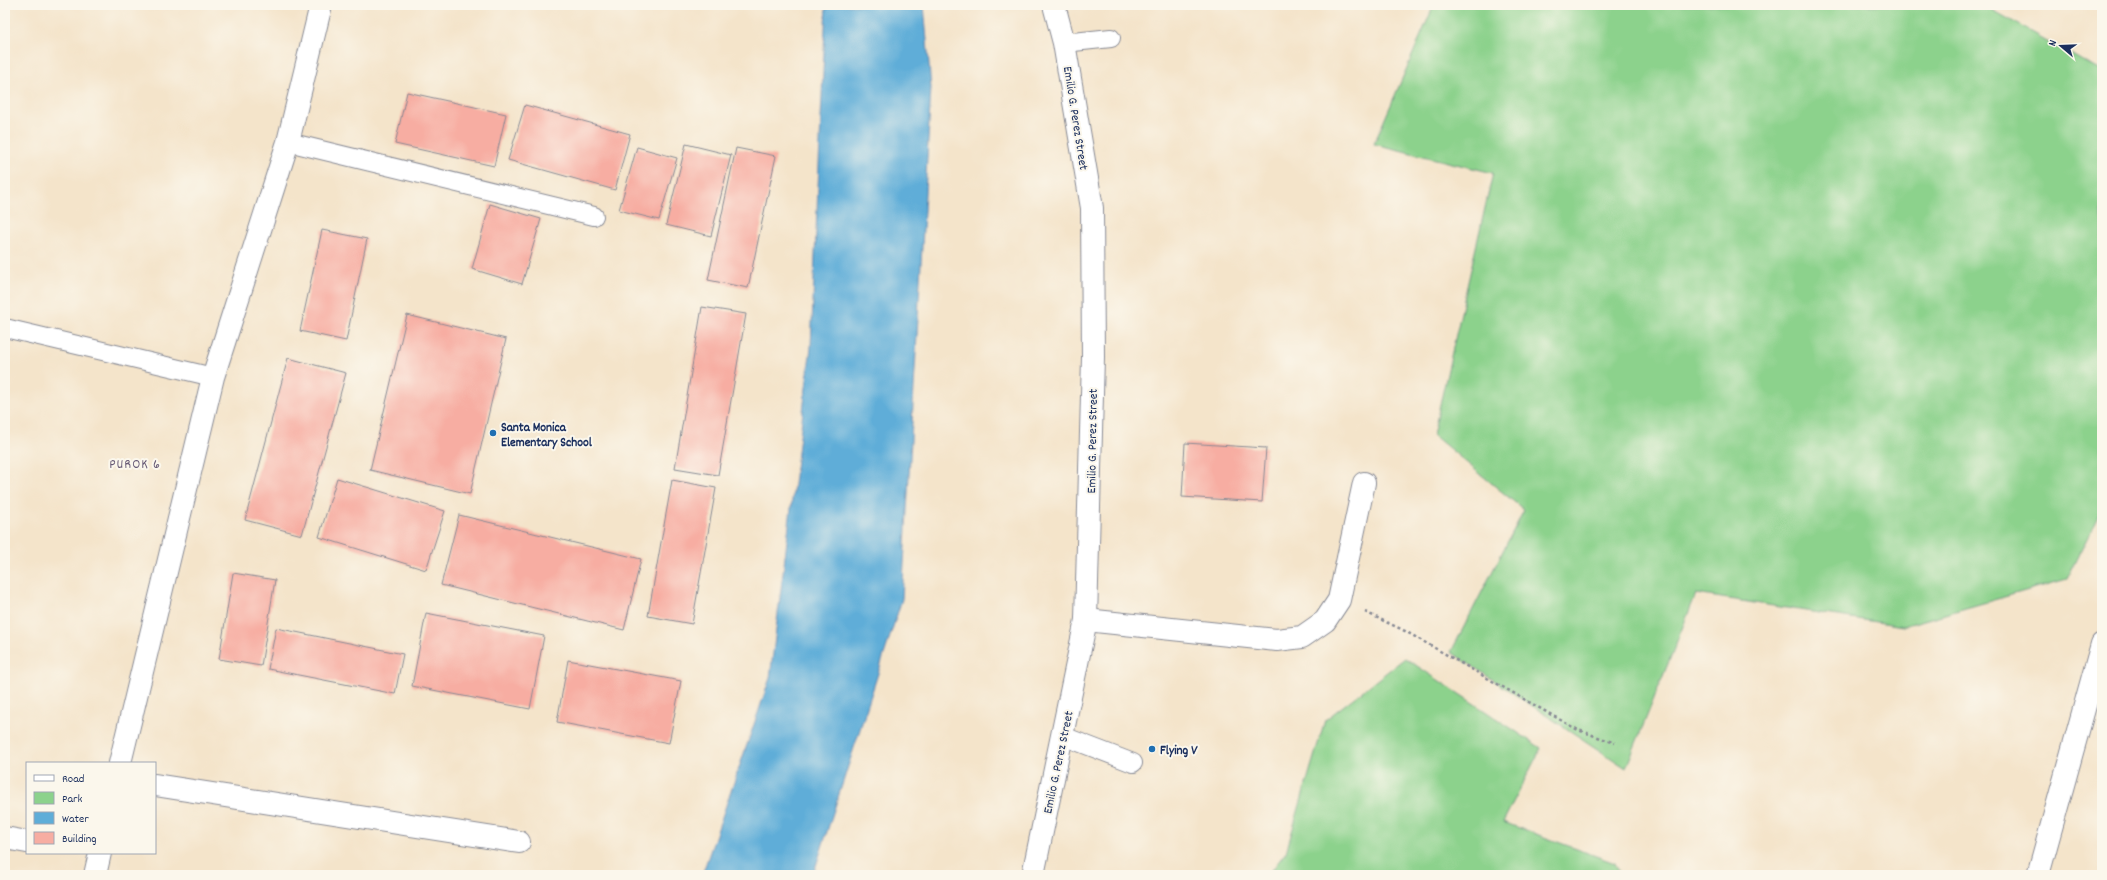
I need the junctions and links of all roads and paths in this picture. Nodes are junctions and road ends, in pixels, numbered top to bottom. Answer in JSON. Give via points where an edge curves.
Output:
{"nodes":[{"id":1,"x":321,"y":5,"type":"edge"},
{"id":2,"x":1054,"y":5,"type":"edge"},
{"id":3,"x":1110,"y":38,"type":"dead end"},
{"id":4,"x":1064,"y":43,"type":"junction"},
{"id":5,"x":288,"y":142,"type":"junction"},
{"id":6,"x":594,"y":216,"type":"dead end"},
{"id":7,"x":5,"y":328,"type":"edge"},
{"id":8,"x":213,"y":377,"type":"junction"},
{"id":9,"x":1364,"y":483,"type":"dead end"},
{"id":10,"x":1339,"y":600,"type":"junction"},
{"id":11,"x":1086,"y":620,"type":"junction"},
{"id":12,"x":2102,"y":644,"type":"edge"},
{"id":13,"x":1063,"y":736,"type":"junction"},
{"id":14,"x":1615,"y":743,"type":"dead end"},
{"id":15,"x":120,"y":762,"type":"edge"},
{"id":16,"x":1133,"y":763,"type":"dead end"},
{"id":17,"x":156,"y":784,"type":"edge"},
{"id":18,"x":5,"y":838,"type":"edge"},
{"id":19,"x":26,"y":842,"type":"edge"},
{"id":20,"x":519,"y":842,"type":"dead end"},
{"id":21,"x":1033,"y":875,"type":"edge"},
{"id":22,"x":2038,"y":875,"type":"edge"}],
"edges":[{"from":1,"to":5,"type":"main road"},
{"from":2,"to":4,"type":"main road","name":"Emilio G. Perez Street"},
{"from":3,"to":4,"type":"lane"},
{"from":4,"to":11,"type":"main road","name":"Emilio G. Perez Street","via":[[1092,208],[1092,365]]},
{"from":5,"to":6,"type":"lane"},
{"from":5,"to":8,"type":"main road"},
{"from":7,"to":8,"type":"lane"},
{"from":8,"to":15,"type":"main road"},
{"from":9,"to":10,"type":"main road"},
{"from":10,"to":11,"type":"main road","via":[[1326,621],[1302,638],[1277,640]]},
{"from":10,"to":14,"type":"path","via":[[1405,631],[1578,730]]},
{"from":11,"to":13,"type":"main road","name":"Emilio G. Perez Street"},
{"from":12,"to":22,"type":"main road"},
{"from":13,"to":16,"type":"lane"},
{"from":13,"to":21,"type":"main road","name":"Emilio G. Perez Street"},
{"from":17,"to":20,"type":"main road"},
{"from":18,"to":19,"type":"main road"}]}
